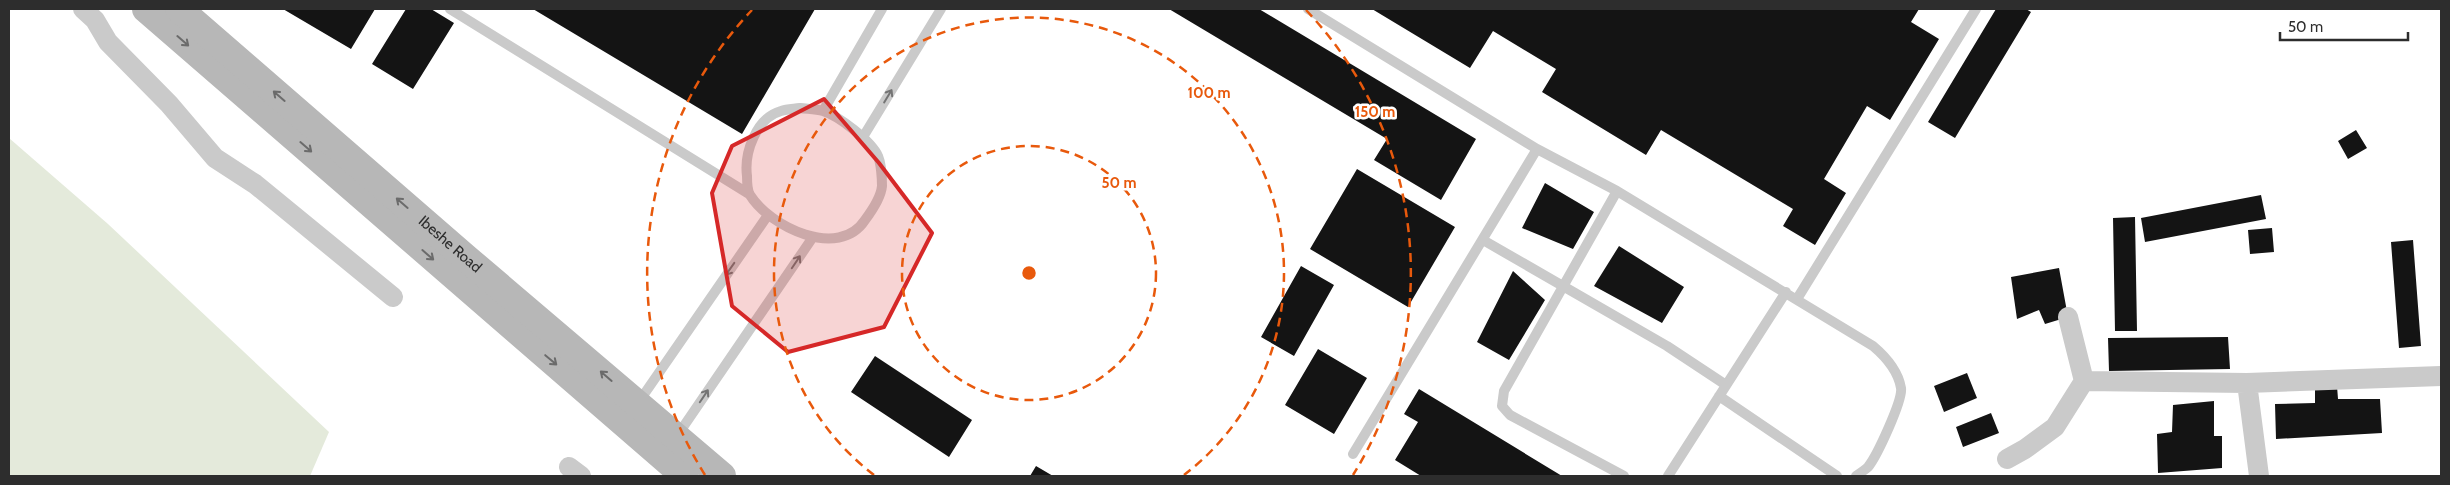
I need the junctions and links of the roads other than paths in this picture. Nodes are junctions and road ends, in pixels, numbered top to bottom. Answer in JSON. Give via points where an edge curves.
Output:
{"nodes":[{"id":1,"x":83,"y":9,"type":"edge"},
{"id":2,"x":146,"y":9,"type":"edge"},
{"id":3,"x":179,"y":9,"type":"edge"},
{"id":4,"x":450,"y":9,"type":"edge"},
{"id":5,"x":882,"y":9,"type":"edge"},
{"id":6,"x":941,"y":9,"type":"edge"},
{"id":7,"x":1308,"y":9,"type":"edge"},
{"id":8,"x":1976,"y":9,"type":"edge"},
{"id":9,"x":823,"y":111,"type":"junction"},
{"id":10,"x":863,"y":138,"type":"junction"},
{"id":11,"x":1537,"y":149,"type":"junction"},
{"id":12,"x":1617,"y":191,"type":"junction"},
{"id":13,"x":749,"y":194,"type":"junction"},
{"id":14,"x":768,"y":215,"type":"junction"},
{"id":15,"x":813,"y":237,"type":"junction"},
{"id":16,"x":1483,"y":240,"type":"junction"},
{"id":17,"x":1563,"y":287,"type":"junction"},
{"id":18,"x":1786,"y":292,"type":"junction"},
{"id":19,"x":393,"y":297,"type":"dead end"},
{"id":20,"x":1797,"y":299,"type":"junction"},
{"id":21,"x":2068,"y":317,"type":"dead end"},
{"id":22,"x":2441,"y":376,"type":"edge"},
{"id":23,"x":2084,"y":381,"type":"junction"},
{"id":24,"x":2247,"y":383,"type":"junction"},
{"id":25,"x":1726,"y":385,"type":"junction"},
{"id":26,"x":1719,"y":396,"type":"junction"},
{"id":27,"x":638,"y":404,"type":"junction"},
{"id":28,"x":676,"y":436,"type":"junction"},
{"id":29,"x":1353,"y":454,"type":"dead end"},
{"id":30,"x":2007,"y":459,"type":"dead end"},
{"id":31,"x":685,"y":476,"type":"edge"},
{"id":32,"x":722,"y":476,"type":"edge"},
{"id":33,"x":1624,"y":476,"type":"edge"},
{"id":34,"x":1668,"y":476,"type":"edge"},
{"id":35,"x":1837,"y":476,"type":"edge"},
{"id":36,"x":1856,"y":476,"type":"edge"},
{"id":37,"x":2259,"y":476,"type":"edge"}],
"edges":[{"from":1,"to":19,"type":"street","via":[[95,20],[108,42],[169,104],[215,158],[255,184]]},
{"from":2,"to":31,"type":"main road","name":"Ibeshe Road","one_way":true},
{"from":27,"to":3,"type":"main road","name":"Ibeshe Road","one_way":true},
{"from":4,"to":13,"type":"lane"},
{"from":5,"to":9,"type":"lane"},
{"from":10,"to":6,"type":"lane","one_way":true},
{"from":7,"to":11,"type":"lane"},
{"from":8,"to":20,"type":"lane"},
{"from":9,"to":10,"type":"lane"},
{"from":9,"to":13,"type":"lane","via":[[800,108],[780,111],[762,124],[752,139],[746,166]]},
{"from":10,"to":15,"type":"lane","via":[[878,157],[882,188],[869,214],[858,231],[830,240]]},
{"from":11,"to":12,"type":"lane"},
{"from":11,"to":16,"type":"lane"},
{"from":12,"to":17,"type":"lane"},
{"from":12,"to":18,"type":"lane"},
{"from":13,"to":14,"type":"lane"},
{"from":14,"to":15,"type":"lane"},
{"from":14,"to":27,"type":"lane","one_way":true},
{"from":28,"to":15,"type":"lane","one_way":true},
{"from":16,"to":17,"type":"lane"},
{"from":16,"to":29,"type":"lane"},
{"from":17,"to":25,"type":"lane","via":[[1667,346]]},
{"from":17,"to":33,"type":"lane","via":[[1504,392],[1502,406],[1510,415]]},
{"from":18,"to":20,"type":"lane"},
{"from":18,"to":25,"type":"lane"},
{"from":20,"to":36,"type":"lane","via":[[1888,358],[1901,389],[1898,405],[1878,450],[1867,468]]},
{"from":21,"to":23,"type":"street"},
{"from":22,"to":24,"type":"street"},
{"from":23,"to":24,"type":"street"},
{"from":23,"to":30,"type":"street","via":[[2055,427]]},
{"from":24,"to":37,"type":"street"},
{"from":25,"to":26,"type":"lane"},
{"from":26,"to":34,"type":"lane"},
{"from":26,"to":35,"type":"lane"},
{"from":27,"to":28,"type":"main road","name":"Ibeshe Road"},
{"from":28,"to":32,"type":"main road","name":"Ibeshe Road"}]}
